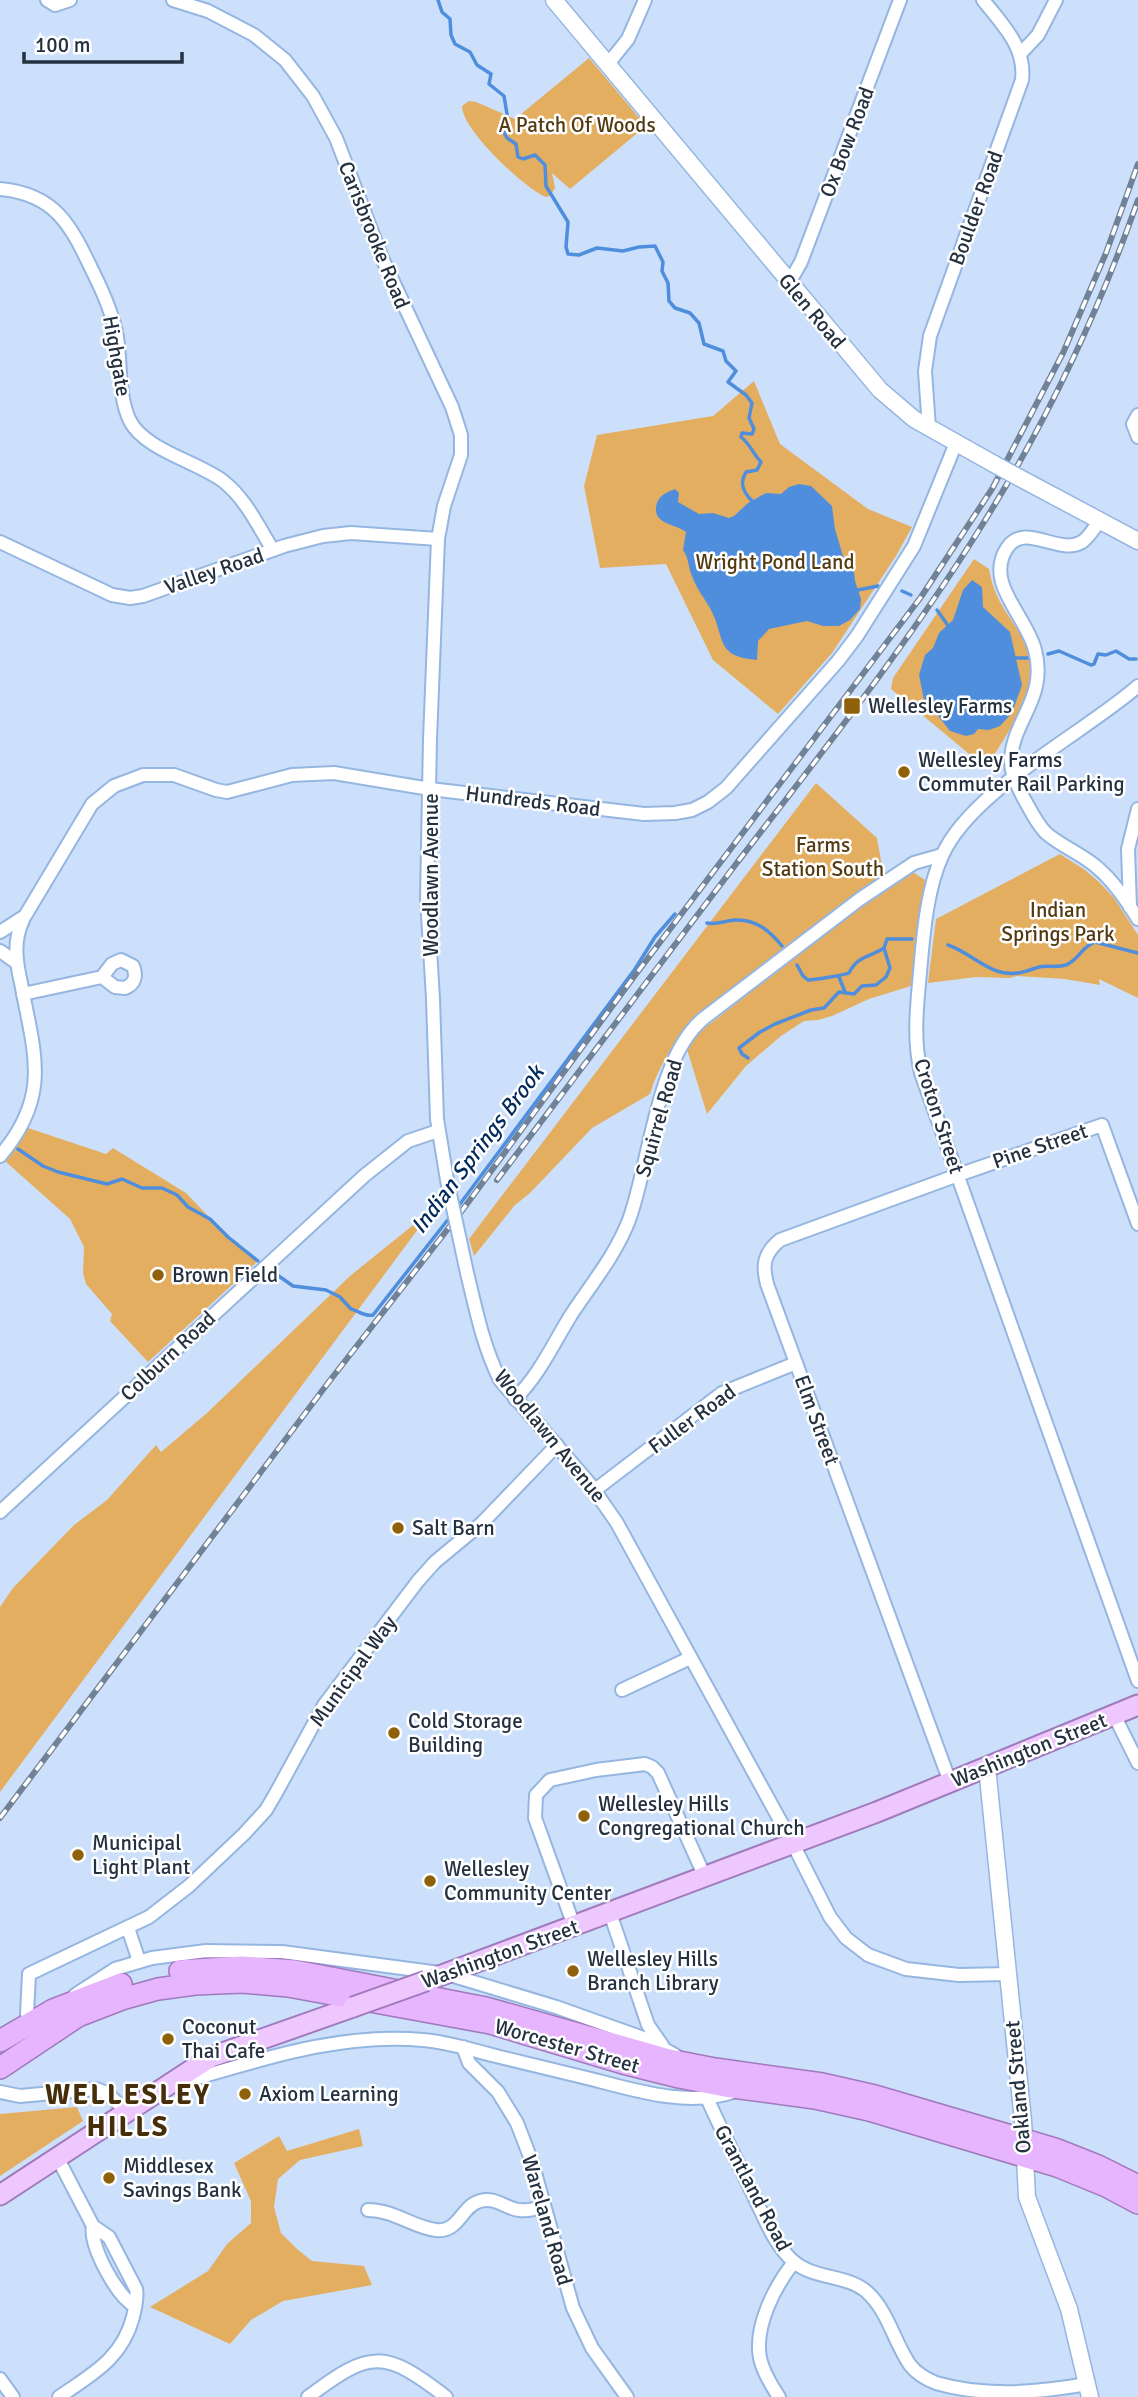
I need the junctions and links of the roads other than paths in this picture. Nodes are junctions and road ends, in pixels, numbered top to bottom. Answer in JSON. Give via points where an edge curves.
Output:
{"nodes":[{"id":1,"x":47,"y":0,"type":"edge"},
{"id":2,"x":70,"y":0,"type":"edge"},
{"id":3,"x":173,"y":0,"type":"edge"},
{"id":4,"x":554,"y":0,"type":"edge"},
{"id":5,"x":645,"y":0,"type":"edge"},
{"id":6,"x":900,"y":0,"type":"edge"},
{"id":7,"x":983,"y":0,"type":"edge"},
{"id":8,"x":1056,"y":0,"type":"edge"},
{"id":9,"x":1020,"y":53,"type":"junction"},
{"id":10,"x":608,"y":64,"type":"junction"},
{"id":11,"x":0,"y":189,"type":"edge"},
{"id":12,"x":789,"y":283,"type":"junction"},
{"id":13,"x":1138,"y":415,"type":"edge"},
{"id":14,"x":929,"y":428,"type":"junction"},
{"id":15,"x":1138,"y":437,"type":"edge"},
{"id":16,"x":956,"y":443,"type":"junction"},
{"id":17,"x":1099,"y":522,"type":"junction"},
{"id":18,"x":438,"y":539,"type":"junction"},
{"id":19,"x":1138,"y":541,"type":"edge"},
{"id":20,"x":0,"y":542,"type":"edge"},
{"id":21,"x":273,"y":550,"type":"junction"},
{"id":22,"x":1138,"y":686,"type":"edge"},
{"id":23,"x":1014,"y":778,"type":"junction"},
{"id":24,"x":430,"y":789,"type":"junction"},
{"id":25,"x":1138,"y":809,"type":"edge"},
{"id":26,"x":942,"y":855,"type":"junction"},
{"id":27,"x":1128,"y":861,"type":"junction"},
{"id":28,"x":1106,"y":876,"type":"junction"},
{"id":29,"x":1130,"y":907,"type":"junction"},
{"id":30,"x":25,"y":916,"type":"junction"},
{"id":31,"x":1138,"y":919,"type":"edge"},
{"id":32,"x":0,"y":932,"type":"edge"},
{"id":33,"x":0,"y":951,"type":"edge"},
{"id":34,"x":17,"y":963,"type":"junction"},
{"id":35,"x":102,"y":977,"type":"dead end"},
{"id":36,"x":23,"y":994,"type":"junction"},
{"id":37,"x":438,"y":1131,"type":"junction"},
{"id":38,"x":0,"y":1156,"type":"edge"},
{"id":39,"x":958,"y":1175,"type":"junction"},
{"id":40,"x":1138,"y":1224,"type":"edge"},
{"id":41,"x":796,"y":1363,"type":"junction"},
{"id":42,"x":515,"y":1399,"type":"junction"},
{"id":43,"x":557,"y":1445,"type":"junction"},
{"id":44,"x":595,"y":1490,"type":"junction"},
{"id":45,"x":0,"y":1512,"type":"edge"},
{"id":46,"x":690,"y":1658,"type":"junction"},
{"id":47,"x":1138,"y":1681,"type":"edge"},
{"id":48,"x":622,"y":1690,"type":"dead end"},
{"id":49,"x":1138,"y":1705,"type":"edge"},
{"id":50,"x":1114,"y":1715,"type":"junction"},
{"id":51,"x":1138,"y":1763,"type":"edge"},
{"id":52,"x":987,"y":1767,"type":"junction"},
{"id":53,"x":950,"y":1782,"type":"junction"},
{"id":54,"x":793,"y":1844,"type":"junction"},
{"id":55,"x":705,"y":1877,"type":"junction"},
{"id":56,"x":610,"y":1913,"type":"junction"},
{"id":57,"x":574,"y":1926,"type":"junction"},
{"id":58,"x":128,"y":1928,"type":"junction"},
{"id":59,"x":139,"y":1961,"type":"junction"},
{"id":60,"x":447,"y":1974,"type":"junction"},
{"id":61,"x":1009,"y":1974,"type":"junction"},
{"id":62,"x":53,"y":2010,"type":"junction"},
{"id":63,"x":589,"y":2019,"type":"junction"},
{"id":64,"x":30,"y":2022,"type":"junction"},
{"id":65,"x":648,"y":2025,"type":"junction"},
{"id":66,"x":0,"y":2041,"type":"edge"},
{"id":67,"x":40,"y":2041,"type":"junction"},
{"id":68,"x":463,"y":2048,"type":"junction"},
{"id":69,"x":669,"y":2051,"type":"junction"},
{"id":70,"x":247,"y":2054,"type":"junction"},
{"id":71,"x":693,"y":2065,"type":"junction"},
{"id":72,"x":0,"y":2068,"type":"edge"},
{"id":73,"x":743,"y":2089,"type":"junction"},
{"id":74,"x":0,"y":2092,"type":"edge"},
{"id":75,"x":707,"y":2098,"type":"junction"},
{"id":76,"x":127,"y":2111,"type":"junction"},
{"id":77,"x":1025,"y":2148,"type":"junction"},
{"id":78,"x":1055,"y":2149,"type":"junction"},
{"id":79,"x":57,"y":2157,"type":"junction"},
{"id":80,"x":1138,"y":2176,"type":"edge"},
{"id":81,"x":1138,"y":2186,"type":"edge"},
{"id":82,"x":0,"y":2194,"type":"edge"},
{"id":83,"x":1138,"y":2203,"type":"edge"},
{"id":84,"x":543,"y":2206,"type":"junction"},
{"id":85,"x":368,"y":2210,"type":"dead end"},
{"id":86,"x":794,"y":2262,"type":"junction"},
{"id":87,"x":0,"y":2379,"type":"edge"},
{"id":88,"x":1088,"y":2391,"type":"edge"},
{"id":89,"x":13,"y":2397,"type":"edge"},
{"id":90,"x":59,"y":2397,"type":"edge"},
{"id":91,"x":308,"y":2397,"type":"edge"},
{"id":92,"x":446,"y":2397,"type":"edge"},
{"id":93,"x":627,"y":2397,"type":"edge"},
{"id":94,"x":779,"y":2397,"type":"edge"}],
"edges":[{"from":1,"to":2,"type":"street","via":[[58,5]]},
{"from":3,"to":18,"type":"street","name":"Carisbrooke Road","via":[[229,20],[275,50],[304,83],[331,128],[388,273],[459,426],[461,455]]},
{"from":4,"to":10,"type":"street","name":"Glen Road"},
{"from":5,"to":10,"type":"street","via":[[628,39]]},
{"from":6,"to":12,"type":"street","name":"Ox Bow Road","via":[[801,262]]},
{"from":7,"to":9,"type":"street"},
{"from":8,"to":9,"type":"street","via":[[1038,35]]},
{"from":9,"to":14,"type":"street","name":"Boulder Road","via":[[1021,85],[930,336],[925,381]]},
{"from":10,"to":12,"type":"street","name":"Glen Road"},
{"from":11,"to":21,"type":"street","name":"Highgate","via":[[42,201],[74,232],[112,317],[123,395],[133,426],[230,487]]},
{"from":12,"to":14,"type":"street","name":"Glen Road","via":[[880,390]]},
{"from":13,"to":15,"type":"street","via":[[1133,424]]},
{"from":14,"to":16,"type":"street","name":"Glen Road"},
{"from":16,"to":17,"type":"street","name":"Glen Road","bridge":true},
{"from":16,"to":24,"type":"street","name":"Hundreds Road","via":[[914,546],[857,636],[712,800],[680,812],[644,814]]},
{"from":17,"to":19,"type":"street","name":"Glen Road"},
{"from":17,"to":23,"type":"street","via":[[1085,539],[1074,544],[1016,539],[1001,560],[1001,583],[1027,627],[1038,668],[1035,693],[1012,750]]},
{"from":18,"to":21,"type":"street","name":"Valley Road","via":[[337,533]]},
{"from":18,"to":24,"type":"street","name":"Woodlawn Avenue"},
{"from":20,"to":21,"type":"street","name":"Valley Road","via":[[96,589],[130,598]]},
{"from":22,"to":23,"type":"street","name":"Croton Street"},
{"from":23,"to":26,"type":"street","name":"Croton Street","via":[[969,818]]},
{"from":23,"to":28,"type":"street","via":[[1043,829]]},
{"from":24,"to":30,"type":"street","name":"Hundreds Road","via":[[327,772],[292,775],[227,792],[174,775],[135,777],[110,789],[89,808]]},
{"from":24,"to":37,"type":"street","name":"Woodlawn Avenue","via":[[427,898]]},
{"from":25,"to":27,"type":"street"},
{"from":26,"to":39,"type":"street","name":"Croton Street","via":[[924,935],[916,1043],[921,1073]]},
{"from":26,"to":42,"type":"street","name":"Squirrel Road","via":[[914,863],[860,899],[690,1031],[672,1065],[635,1202],[619,1243],[535,1377]]},
{"from":27,"to":28,"type":"street"},
{"from":27,"to":29,"type":"street"},
{"from":28,"to":29,"type":"street"},
{"from":29,"to":31,"type":"street"},
{"from":30,"to":32,"type":"street","name":"Hundreds Road"},
{"from":30,"to":34,"type":"street","via":[[17,940]]},
{"from":33,"to":34,"type":"street"},
{"from":34,"to":36,"type":"street"},
{"from":35,"to":36,"type":"street"},
{"from":36,"to":38,"type":"street","via":[[35,1087],[23,1122]]},
{"from":37,"to":42,"type":"street","name":"Woodlawn Avenue","bridge":true,"via":[[481,1332],[500,1380]]},
{"from":37,"to":45,"type":"street","name":"Colburn Road","via":[[408,1141],[364,1175]]},
{"from":39,"to":40,"type":"street","name":"Pine Street","via":[[1102,1125]]},
{"from":39,"to":41,"type":"street","name":"Elm Street","via":[[780,1240],[770,1248],[764,1270]]},
{"from":39,"to":47,"type":"street","name":"Croton Street"},
{"from":41,"to":44,"type":"street","name":"Fuller Road","via":[[722,1393]]},
{"from":41,"to":53,"type":"street","name":"Elm Street"},
{"from":42,"to":43,"type":"street","name":"Woodlawn Avenue"},
{"from":43,"to":44,"type":"street","name":"Woodlawn Avenue"},
{"from":43,"to":58,"type":"street","name":"Municipal Way","via":[[412,1589],[324,1705],[280,1787],[253,1825],[180,1894]]},
{"from":44,"to":46,"type":"street","name":"Woodlawn Avenue"},
{"from":46,"to":48,"type":"street"},
{"from":46,"to":54,"type":"street","name":"Woodlawn Avenue"},
{"from":49,"to":50,"type":"main road","name":"Washington Street"},
{"from":50,"to":51,"type":"street"},
{"from":50,"to":52,"type":"main road","name":"Washington Street"},
{"from":52,"to":53,"type":"main road","name":"Washington Street"},
{"from":52,"to":61,"type":"street","name":"Oakland Street"},
{"from":53,"to":54,"type":"main road","name":"Washington Street"},
{"from":54,"to":55,"type":"main road","name":"Washington Street"},
{"from":54,"to":61,"type":"street","name":"Woodlawn Avenue","via":[[835,1924],[868,1955],[918,1971]]},
{"from":55,"to":56,"type":"main road","name":"Washington Street"},
{"from":55,"to":57,"type":"street","via":[[652,1766],[596,1770],[550,1780],[536,1795],[535,1818]]},
{"from":56,"to":57,"type":"main road","name":"Washington Street"},
{"from":56,"to":65,"type":"street"},
{"from":57,"to":60,"type":"main road","name":"Washington Street"},
{"from":58,"to":59,"type":"street"},
{"from":58,"to":64,"type":"street","name":"Municipal Way","via":[[29,1974]]},
{"from":59,"to":60,"type":"street","via":[[191,1952],[252,1950]]},
{"from":59,"to":62,"type":"street","via":[[101,1977]]},
{"from":60,"to":63,"type":"street"},
{"from":60,"to":70,"type":"main road","name":"Washington Street","bridge":true,"via":[[353,2007]]},
{"from":61,"to":77,"type":"street","name":"Oakland Street"},
{"from":62,"to":64,"type":"highway","name":"Worcester Street"},
{"from":62,"to":71,"type":"highway","name":"Worcester Street","via":[[157,1975],[204,1969],[271,1969],[477,2006]]},
{"from":63,"to":65,"type":"street"},
{"from":63,"to":69,"type":"street"},
{"from":64,"to":66,"type":"highway","name":"Worcester Street"},
{"from":64,"to":67,"type":"street","name":"Municipal Way"},
{"from":65,"to":69,"type":"street"},
{"from":67,"to":72,"type":"highway","name":"Worcester Street"},
{"from":67,"to":73,"type":"highway","name":"Worcester Street","via":[[86,2012],[140,1994],[195,1984],[261,1983],[490,2023],[642,2069]]},
{"from":68,"to":70,"type":"street","via":[[419,2040],[369,2040]]},
{"from":68,"to":75,"type":"street","via":[[622,2087]]},
{"from":68,"to":84,"type":"street","name":"Wareland Road","via":[[467,2060],[498,2092],[517,2123]]},
{"from":69,"to":71,"type":"street"},
{"from":70,"to":76,"type":"main road","name":"Washington Street","via":[[211,2057]]},
{"from":71,"to":77,"type":"highway","name":"Worcester Street","via":[[849,2090]]},
{"from":73,"to":75,"type":"street"},
{"from":73,"to":77,"type":"highway","name":"Worcester Street","via":[[860,2108]]},
{"from":74,"to":76,"type":"street","via":[[20,2096],[96,2089]]},
{"from":75,"to":86,"type":"street","name":"Grantland Road","via":[[773,2235]]},
{"from":76,"to":79,"type":"main road","name":"Washington Street"},
{"from":77,"to":78,"type":"highway","name":"Worcester Street"},
{"from":77,"to":83,"type":"highway","name":"Worcester Street"},
{"from":77,"to":88,"type":"street","name":"Oakland Street","via":[[1028,2204],[1067,2302]]},
{"from":78,"to":80,"type":"highway"},
{"from":78,"to":81,"type":"highway","name":"Worcester Street"},
{"from":79,"to":82,"type":"main road","name":"Washington Street"},
{"from":79,"to":90,"type":"street","via":[[93,2226],[109,2237],[136,2289],[129,2328],[113,2358]]},
{"from":84,"to":85,"type":"street","via":[[517,2211],[482,2200],[468,2207],[452,2226],[438,2231],[388,2212]]},
{"from":84,"to":93,"type":"street","name":"Wareland Road","via":[[577,2319]]},
{"from":86,"to":88,"type":"street","name":"Grantland Road","via":[[861,2288],[877,2303],[912,2368],[947,2389],[976,2396]]},
{"from":86,"to":94,"type":"street","via":[[768,2310],[759,2343],[764,2371]]},
{"from":87,"to":89,"type":"street"},
{"from":91,"to":92,"type":"street","via":[[350,2367],[380,2361],[406,2368]]}]}
